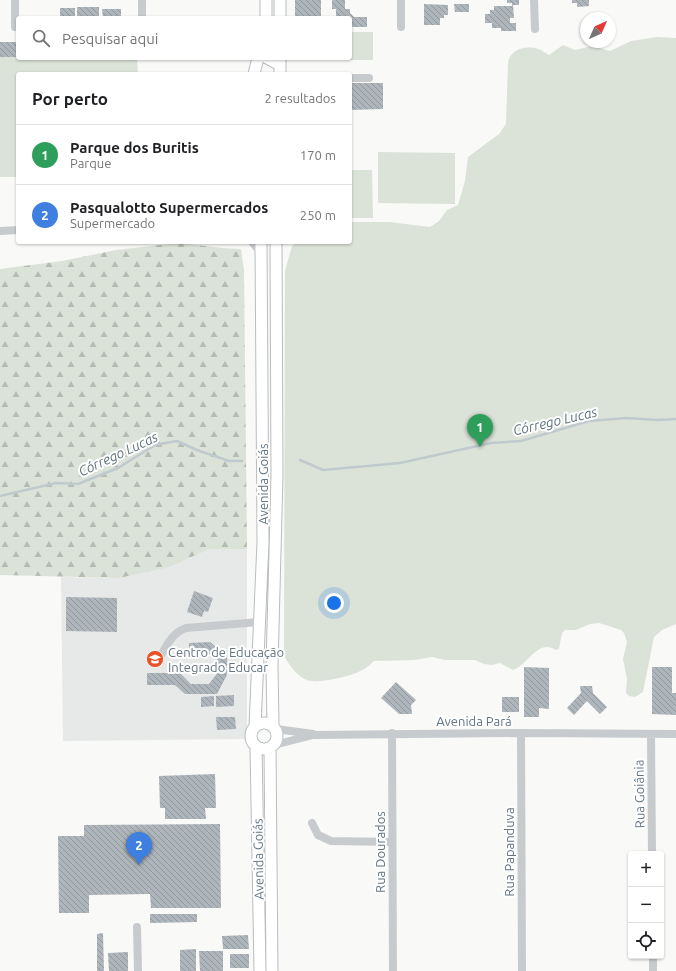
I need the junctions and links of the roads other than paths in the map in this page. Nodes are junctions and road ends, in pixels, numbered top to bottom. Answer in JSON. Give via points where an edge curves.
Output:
{"nodes":[{"id":1,"x":15,"y":0,"type":"edge"},
{"id":2,"x":142,"y":0,"type":"edge"},
{"id":3,"x":266,"y":0,"type":"edge"},
{"id":4,"x":280,"y":0,"type":"edge"},
{"id":5,"x":401,"y":0,"type":"edge"},
{"id":6,"x":534,"y":0,"type":"edge"},
{"id":7,"x":142,"y":16,"type":"edge"},
{"id":8,"x":266,"y":16,"type":"edge"},
{"id":9,"x":280,"y":16,"type":"edge"},
{"id":10,"x":15,"y":27,"type":"dead end"},
{"id":11,"x":401,"y":27,"type":"dead end"},
{"id":12,"x":535,"y":29,"type":"dead end"},
{"id":13,"x":258,"y":60,"type":"edge"},
{"id":14,"x":270,"y":60,"type":"edge"},
{"id":15,"x":280,"y":66,"type":"edge"},
{"id":16,"x":254,"y":72,"type":"edge"},
{"id":17,"x":352,"y":78,"type":"edge"},
{"id":18,"x":369,"y":78,"type":"dead end"},
{"id":19,"x":16,"y":230,"type":"edge"},
{"id":20,"x":0,"y":231,"type":"edge"},
{"id":21,"x":254,"y":244,"type":"edge"},
{"id":22,"x":261,"y":244,"type":"edge"},
{"id":23,"x":276,"y":244,"type":"edge"},
{"id":24,"x":262,"y":254,"type":"junction"},
{"id":25,"x":260,"y":622,"type":"junction"},
{"id":26,"x":160,"y":657,"type":"dead end"},
{"id":27,"x":255,"y":726,"type":"junction"},
{"id":28,"x":274,"y":727,"type":"junction"},
{"id":29,"x":392,"y":733,"type":"junction"},
{"id":30,"x":521,"y":733,"type":"junction"},
{"id":31,"x":313,"y":734,"type":"junction"},
{"id":32,"x":650,"y":734,"type":"junction"},
{"id":33,"x":676,"y":734,"type":"edge"},
{"id":34,"x":272,"y":746,"type":"junction"},
{"id":35,"x":256,"y":747,"type":"junction"},
{"id":36,"x":312,"y":823,"type":"dead end"},
{"id":37,"x":392,"y":842,"type":"junction"},
{"id":38,"x":652,"y":851,"type":"edge"},
{"id":39,"x":138,"y":927,"type":"dead end"},
{"id":40,"x":653,"y":959,"type":"edge"},
{"id":41,"x":138,"y":971,"type":"edge"},
{"id":42,"x":260,"y":971,"type":"edge"},
{"id":43,"x":272,"y":971,"type":"edge"},
{"id":44,"x":393,"y":971,"type":"edge"},
{"id":45,"x":522,"y":971,"type":"edge"},
{"id":46,"x":653,"y":971,"type":"edge"}],
"edges":[{"from":1,"to":10,"type":"street"},
{"from":2,"to":7,"type":"street"},
{"from":3,"to":8,"type":"main road"},
{"from":4,"to":9,"type":"main road"},
{"from":5,"to":11,"type":"street"},
{"from":6,"to":12,"type":"street"},
{"from":13,"to":16,"type":"main road"},
{"from":14,"to":15,"type":"main road"},
{"from":17,"to":18,"type":"street"},
{"from":19,"to":20,"type":"street"},
{"from":21,"to":24,"type":"street"},
{"from":22,"to":24,"type":"main road","name":"Avenida Goiás"},
{"from":23,"to":28,"type":"main road","name":"Avenida Goiás","via":[[277,475],[272,666]]},
{"from":24,"to":25,"type":"main road","name":"Avenida Goiás","via":[[263,542]]},
{"from":25,"to":26,"type":"street","via":[[186,628],[172,635]]},
{"from":25,"to":27,"type":"main road","name":"Avenida Goiás"},
{"from":27,"to":28,"type":"main road","via":[[262,723]]},
{"from":27,"to":35,"type":"main road","via":[[251,734]]},
{"from":28,"to":31,"type":"street"},
{"from":28,"to":34,"type":"main road","via":[[277,738]]},
{"from":29,"to":30,"type":"street","name":"Avenida Pará"},
{"from":29,"to":31,"type":"street","name":"Avenida Pará"},
{"from":29,"to":37,"type":"street","name":"Rua Dourados"},
{"from":30,"to":32,"type":"street","name":"Avenida Pará"},
{"from":30,"to":45,"type":"street","name":"Rua Papanduva"},
{"from":31,"to":34,"type":"street","name":"Avenida Pará"},
{"from":32,"to":33,"type":"street","name":"Avenida Pará"},
{"from":32,"to":38,"type":"street","name":"Rua Goiânia"},
{"from":34,"to":35,"type":"main road","via":[[263,749]]},
{"from":34,"to":43,"type":"main road","name":"Avenida Goiás"},
{"from":35,"to":42,"type":"main road","name":"Avenida Goiás"},
{"from":36,"to":37,"type":"street","via":[[318,835],[331,841]]},
{"from":37,"to":44,"type":"street","name":"Rua Dourados"},
{"from":39,"to":41,"type":"street"},
{"from":40,"to":46,"type":"street"}]}
